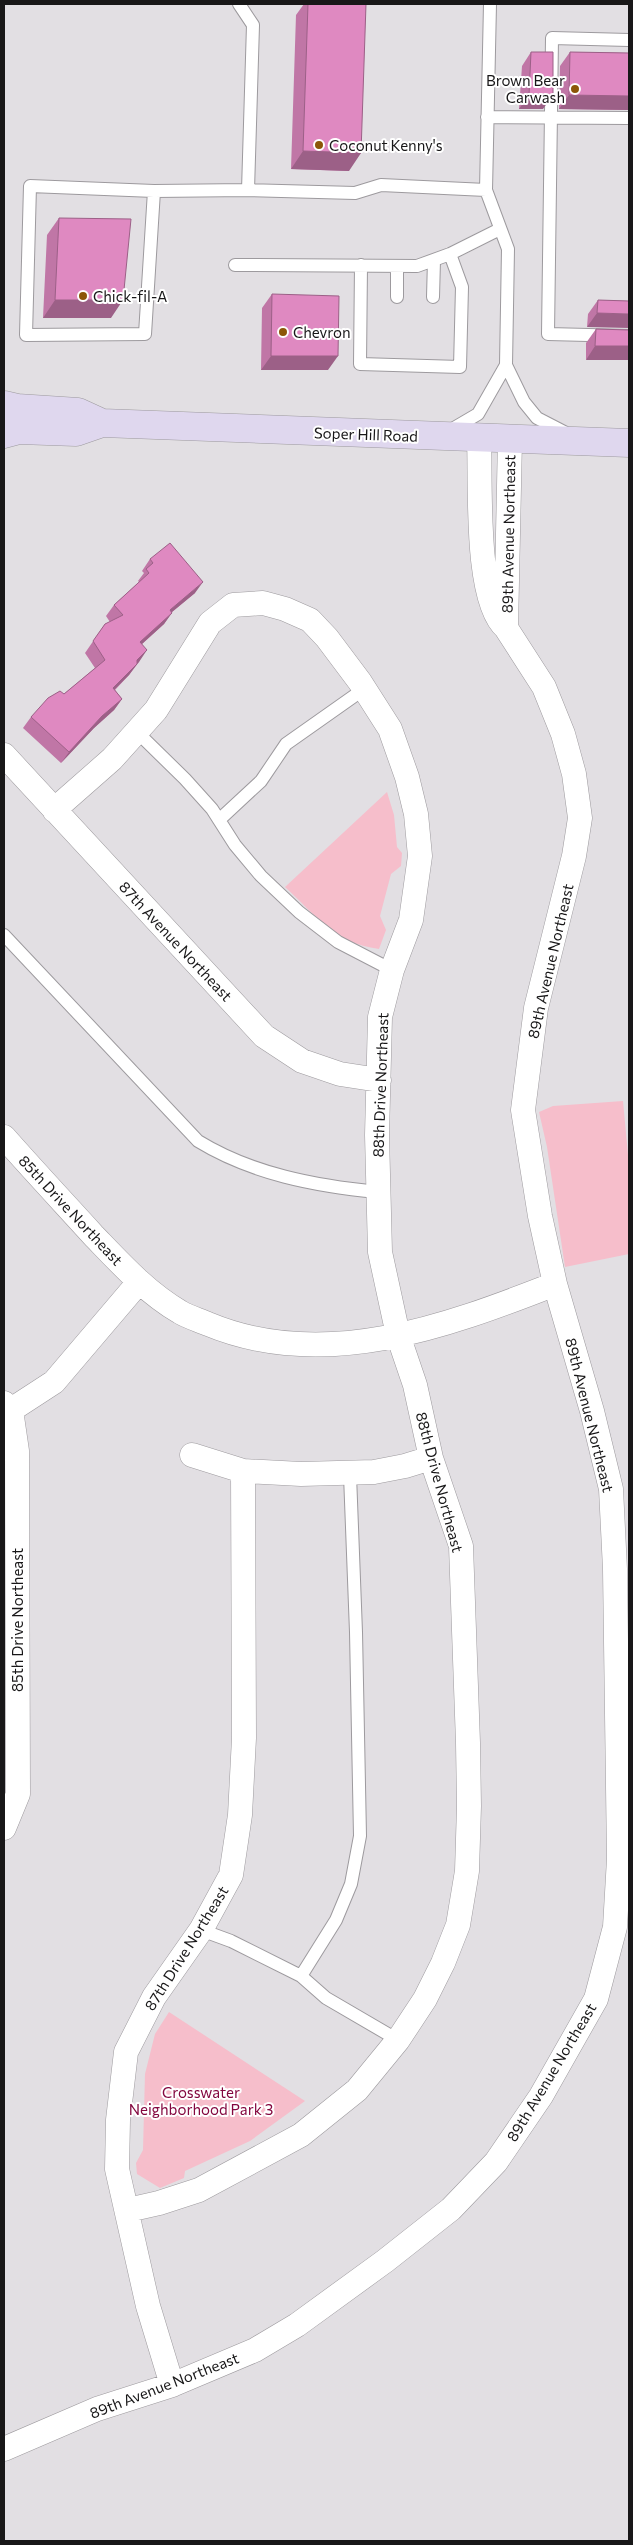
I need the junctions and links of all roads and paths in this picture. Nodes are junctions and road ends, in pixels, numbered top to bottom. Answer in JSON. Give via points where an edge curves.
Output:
{"nodes":[{"id":1,"x":239,"y":4,"type":"edge"},
{"id":2,"x":490,"y":4,"type":"edge"},
{"id":3,"x":629,"y":40,"type":"edge"},
{"id":4,"x":487,"y":117,"type":"junction"},
{"id":5,"x":550,"y":117,"type":"junction"},
{"id":6,"x":629,"y":118,"type":"edge"},
{"id":7,"x":248,"y":190,"type":"junction"},
{"id":8,"x":486,"y":190,"type":"junction"},
{"id":9,"x":154,"y":191,"type":"junction"},
{"id":10,"x":500,"y":229,"type":"junction"},
{"id":11,"x":450,"y":254,"type":"junction"},
{"id":12,"x":434,"y":260,"type":"junction"},
{"id":13,"x":235,"y":265,"type":"dead end"},
{"id":14,"x":361,"y":265,"type":"junction"},
{"id":15,"x":397,"y":266,"type":"junction"},
{"id":16,"x":397,"y":297,"type":"dead end"},
{"id":17,"x":433,"y":297,"type":"dead end"},
{"id":18,"x":629,"y":336,"type":"edge"},
{"id":19,"x":396,"y":351,"type":"dead end"},
{"id":20,"x":432,"y":353,"type":"dead end"},
{"id":21,"x":396,"y":364,"type":"junction"},
{"id":22,"x":506,"y":365,"type":"junction"},
{"id":23,"x":431,"y":366,"type":"junction"},
{"id":24,"x":4,"y":405,"type":"edge"},
{"id":25,"x":102,"y":423,"type":"junction"},
{"id":26,"x":4,"y":426,"type":"edge"},
{"id":27,"x":4,"y":434,"type":"edge"},
{"id":28,"x":438,"y":437,"type":"junction"},
{"id":29,"x":479,"y":438,"type":"junction"},
{"id":30,"x":510,"y":440,"type":"junction"},
{"id":31,"x":585,"y":442,"type":"junction"},
{"id":32,"x":629,"y":444,"type":"edge"},
{"id":33,"x":506,"y":628,"type":"junction"},
{"id":34,"x":364,"y":689,"type":"junction"},
{"id":35,"x":136,"y":732,"type":"junction"},
{"id":36,"x":4,"y":755,"type":"edge"},
{"id":37,"x":54,"y":810,"type":"junction"},
{"id":38,"x":219,"y":820,"type":"junction"},
{"id":39,"x":4,"y":935,"type":"edge"},
{"id":40,"x":392,"y":970,"type":"junction"},
{"id":41,"x":379,"y":1080,"type":"junction"},
{"id":42,"x":4,"y":1137,"type":"edge"},
{"id":43,"x":378,"y":1192,"type":"junction"},
{"id":44,"x":139,"y":1282,"type":"junction"},
{"id":45,"x":555,"y":1284,"type":"junction"},
{"id":46,"x":398,"y":1335,"type":"junction"},
{"id":47,"x":7,"y":1406,"type":"edge"},
{"id":48,"x":192,"y":1455,"type":"dead end"},
{"id":49,"x":431,"y":1458,"type":"junction"},
{"id":50,"x":243,"y":1472,"type":"junction"},
{"id":51,"x":350,"y":1475,"type":"junction"},
{"id":52,"x":4,"y":1828,"type":"edge"},
{"id":53,"x":201,"y":1930,"type":"junction"},
{"id":54,"x":302,"y":1976,"type":"junction"},
{"id":55,"x":398,"y":2040,"type":"junction"},
{"id":56,"x":128,"y":2210,"type":"junction"},
{"id":57,"x":172,"y":2384,"type":"junction"},
{"id":58,"x":4,"y":2449,"type":"edge"}],
"edges":[{"from":1,"to":7,"type":"lane","via":[[253,24]]},
{"from":2,"to":4,"type":"lane"},
{"from":3,"to":5,"type":"lane","via":[[552,38]]},
{"from":4,"to":5,"type":"lane"},
{"from":4,"to":8,"type":"lane"},
{"from":5,"to":6,"type":"lane"},
{"from":5,"to":18,"type":"lane","via":[[548,334]]},
{"from":7,"to":8,"type":"lane","via":[[355,193],[382,185]]},
{"from":7,"to":9,"type":"lane"},
{"from":8,"to":10,"type":"lane"},
{"from":9,"to":9,"type":"lane","via":[[30,186],[26,335],[145,334]]},
{"from":10,"to":11,"type":"lane"},
{"from":10,"to":22,"type":"lane","via":[[508,249]]},
{"from":11,"to":12,"type":"lane"},
{"from":11,"to":23,"type":"lane","via":[[462,287],[460,367]]},
{"from":12,"to":15,"type":"lane","via":[[417,266]]},
{"from":12,"to":17,"type":"lane"},
{"from":13,"to":14,"type":"lane"},
{"from":14,"to":15,"type":"lane"},
{"from":14,"to":21,"type":"lane","via":[[360,364]]},
{"from":15,"to":16,"type":"lane"},
{"from":19,"to":21,"type":"lane"},
{"from":20,"to":23,"type":"lane"},
{"from":21,"to":23,"type":"lane"},
{"from":22,"to":28,"type":"lane","via":[[478,414]]},
{"from":22,"to":31,"type":"lane","via":[[524,402],[537,418]]},
{"from":24,"to":25,"type":"street","via":[[78,412]]},
{"from":24,"to":26,"type":"street"},
{"from":25,"to":27,"type":"street","via":[[76,432],[19,430]]},
{"from":25,"to":28,"type":"street","name":"Soper Hill Road"},
{"from":28,"to":29,"type":"street","name":"Soper Hill Road"},
{"from":29,"to":30,"type":"street","name":"Soper Hill Road"},
{"from":29,"to":33,"type":"street","name":"89th Avenue Northeast","via":[[486,590],[498,621]]},
{"from":30,"to":31,"type":"street","name":"Soper Hill Road"},
{"from":30,"to":33,"type":"street","name":"89th Avenue Northeast"},
{"from":31,"to":32,"type":"street","name":"Soper Hill Road"},
{"from":33,"to":45,"type":"street","name":"89th Avenue Northeast","via":[[544,687],[563,734],[574,774],[580,818],[574,856],[536,1008],[523,1110]]},
{"from":34,"to":35,"type":"street","name":"88th Drive Northeast","via":[[310,620],[263,603],[233,605],[210,623],[156,710]]},
{"from":34,"to":38,"type":"lane","via":[[286,744],[261,781]]},
{"from":34,"to":40,"type":"street","name":"88th Drive Northeast","via":[[390,729],[416,814],[420,856],[411,920]]},
{"from":35,"to":37,"type":"street","name":"88th Drive Northeast","via":[[112,759]]},
{"from":35,"to":38,"type":"lane","via":[[185,779]]},
{"from":36,"to":37,"type":"street","name":"87th Avenue Northeast"},
{"from":37,"to":41,"type":"street","name":"87th Avenue Northeast","via":[[264,1036],[302,1061],[340,1074]]},
{"from":38,"to":40,"type":"lane","via":[[256,870],[300,912],[338,942]]},
{"from":39,"to":43,"type":"lane","via":[[198,1141],[226,1158],[292,1179]]},
{"from":40,"to":41,"type":"street","name":"88th Drive Northeast","via":[[380,1017]]},
{"from":41,"to":43,"type":"street","name":"88th Drive Northeast"},
{"from":42,"to":44,"type":"street","name":"85th Drive Northeast"},
{"from":43,"to":46,"type":"street","name":"88th Drive Northeast","via":[[380,1252]]},
{"from":44,"to":46,"type":"street","name":"85th Drive Northeast","via":[[181,1313],[236,1336],[295,1345],[352,1343]]},
{"from":44,"to":47,"type":"street","name":"85th Drive Northeast","via":[[54,1382]]},
{"from":45,"to":46,"type":"street","name":"85th Drive Northeast","via":[[472,1317]]},
{"from":45,"to":57,"type":"street","name":"89th Avenue Northeast","via":[[611,1489],[619,1859],[615,1927],[596,1999],[541,2096],[496,2162],[451,2209],[297,2325],[255,2350]]},
{"from":46,"to":49,"type":"street","name":"88th Drive Northeast","via":[[415,1385]]},
{"from":47,"to":52,"type":"street","name":"85th Drive Northeast","via":[[17,1451],[18,1794]]},
{"from":48,"to":50,"type":"street"},
{"from":49,"to":51,"type":"street"},
{"from":49,"to":55,"type":"street","name":"88th Drive Northeast","via":[[461,1546],[469,1770],[466,1871],[458,1925],[443,1963],[425,1999]]},
{"from":50,"to":51,"type":"street"},
{"from":50,"to":53,"type":"street","name":"87th Drive Northeast","via":[[244,1738],[240,1815],[231,1875]]},
{"from":51,"to":54,"type":"lane","via":[[360,1836],[351,1884],[336,1920]]},
{"from":53,"to":54,"type":"lane"},
{"from":53,"to":56,"type":"street","name":"87th Drive Northeast","via":[[154,1997],[126,2052],[118,2120],[117,2169]]},
{"from":54,"to":55,"type":"lane","via":[[326,1998]]},
{"from":55,"to":56,"type":"street","name":"88th Drive Northeast","via":[[357,2090],[301,2135],[199,2190]]},
{"from":56,"to":57,"type":"street","name":"87th Drive Northeast","via":[[148,2306]]},
{"from":57,"to":58,"type":"street","name":"89th Avenue Northeast","via":[[97,2409]]}]}
